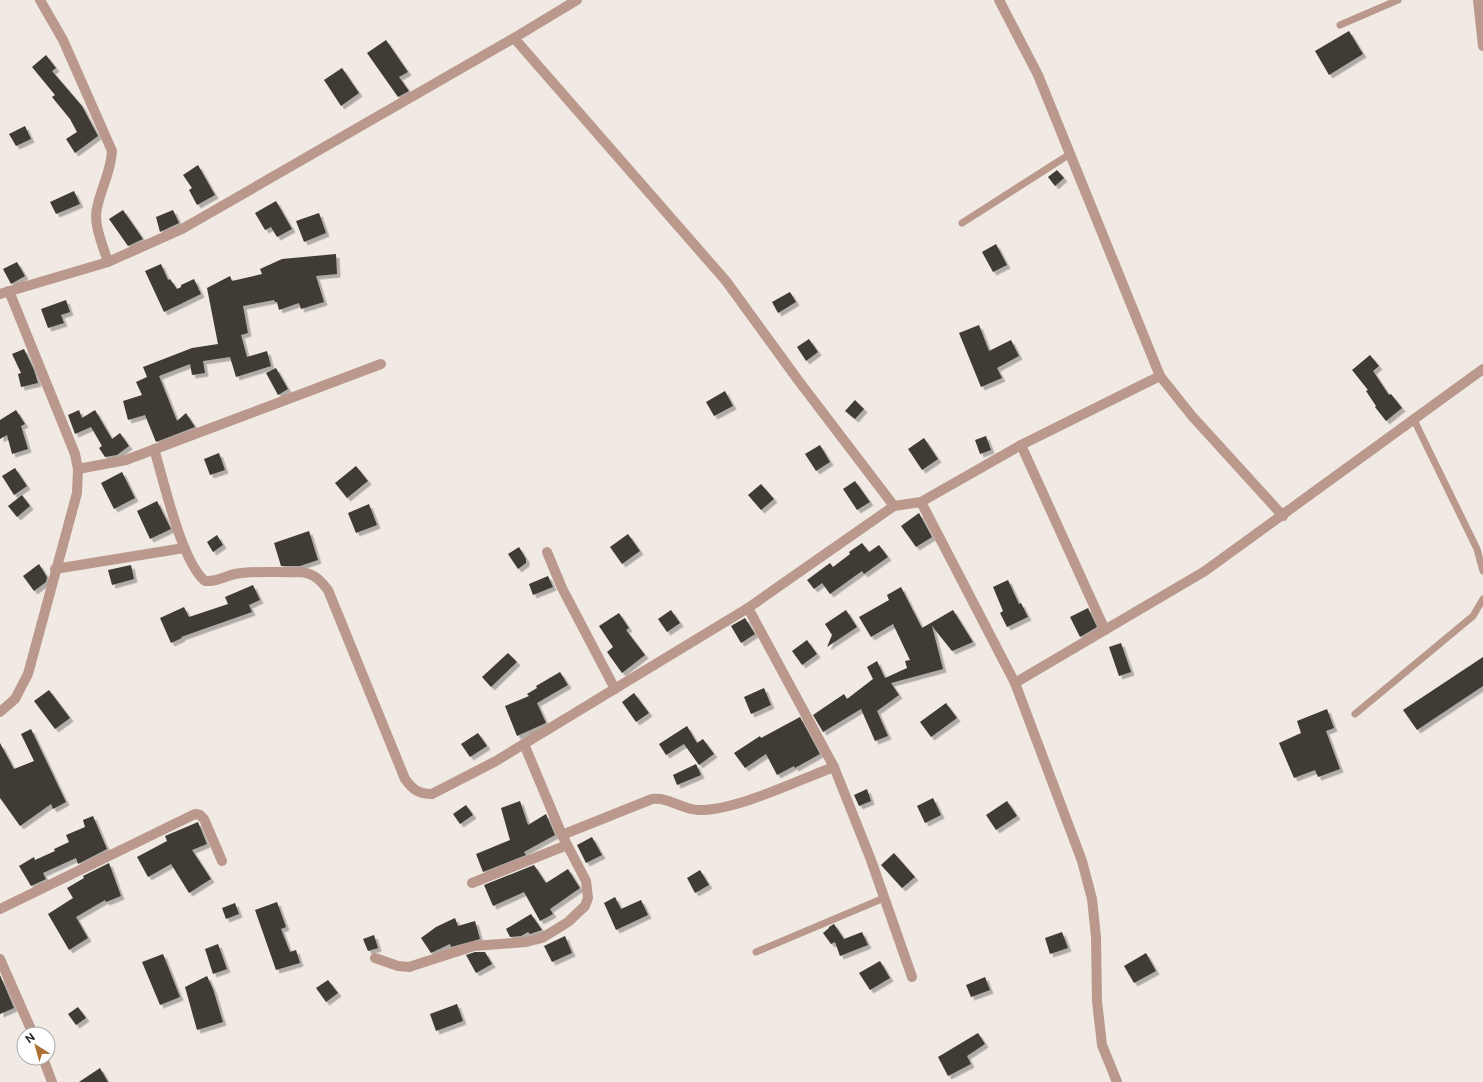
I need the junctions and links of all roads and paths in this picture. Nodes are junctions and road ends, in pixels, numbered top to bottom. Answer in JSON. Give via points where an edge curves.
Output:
{"nodes":[{"id":1,"x":40,"y":0,"type":"edge"},
{"id":2,"x":577,"y":0,"type":"edge"},
{"id":3,"x":999,"y":0,"type":"edge"},
{"id":4,"x":1398,"y":0,"type":"edge"},
{"id":5,"x":1478,"y":0,"type":"edge"},
{"id":6,"x":1340,"y":25,"type":"dead end"},
{"id":7,"x":514,"y":38,"type":"junction"},
{"id":8,"x":1483,"y":46,"type":"edge"},
{"id":9,"x":1070,"y":154,"type":"junction"},
{"id":10,"x":962,"y":223,"type":"dead end"},
{"id":11,"x":108,"y":262,"type":"junction"},
{"id":12,"x":4,"y":293,"type":"edge"},
{"id":13,"x":381,"y":364,"type":"dead end"},
{"id":14,"x":1483,"y":369,"type":"edge"},
{"id":15,"x":1160,"y":376,"type":"junction"},
{"id":16,"x":1414,"y":420,"type":"junction"},
{"id":17,"x":1021,"y":445,"type":"junction"},
{"id":18,"x":154,"y":449,"type":"junction"},
{"id":19,"x":78,"y":469,"type":"junction"},
{"id":20,"x":921,"y":502,"type":"junction"},
{"id":21,"x":894,"y":506,"type":"junction"},
{"id":22,"x":1283,"y":516,"type":"junction"},
{"id":23,"x":184,"y":548,"type":"junction"},
{"id":24,"x":547,"y":552,"type":"dead end"},
{"id":25,"x":55,"y":569,"type":"junction"},
{"id":26,"x":1483,"y":571,"type":"edge"},
{"id":27,"x":1483,"y":599,"type":"edge"},
{"id":28,"x":748,"y":608,"type":"junction"},
{"id":29,"x":1105,"y":630,"type":"junction"},
{"id":30,"x":1015,"y":683,"type":"junction"},
{"id":31,"x":615,"y":689,"type":"junction"},
{"id":32,"x":0,"y":712,"type":"edge"},
{"id":33,"x":1355,"y":714,"type":"dead end"},
{"id":34,"x":524,"y":744,"type":"junction"},
{"id":35,"x":834,"y":767,"type":"junction"},
{"id":36,"x":562,"y":835,"type":"junction"},
{"id":37,"x":567,"y":845,"type":"junction"},
{"id":38,"x":222,"y":861,"type":"dead end"},
{"id":39,"x":472,"y":883,"type":"dead end"},
{"id":40,"x":884,"y":898,"type":"junction"},
{"id":41,"x":0,"y":909,"type":"edge"},
{"id":42,"x":756,"y":952,"type":"dead end"},
{"id":43,"x":375,"y":958,"type":"dead end"},
{"id":44,"x":0,"y":959,"type":"edge"},
{"id":45,"x":912,"y":978,"type":"dead end"},
{"id":46,"x":29,"y":1026,"type":"edge"},
{"id":47,"x":46,"y":1066,"type":"edge"},
{"id":48,"x":52,"y":1082,"type":"edge"},
{"id":49,"x":1117,"y":1082,"type":"edge"}],
"edges":[{"from":1,"to":11,"type":"street","via":[[63,40],[112,152],[112,165],[97,209],[97,222]]},
{"from":2,"to":7,"type":"street"},
{"from":3,"to":9,"type":"street","via":[[1038,75]]},
{"from":4,"to":6,"type":"lane"},
{"from":5,"to":8,"type":"street"},
{"from":7,"to":11,"type":"street","via":[[182,229]]},
{"from":7,"to":21,"type":"street","via":[[726,281]]},
{"from":9,"to":10,"type":"lane"},
{"from":9,"to":15,"type":"street"},
{"from":11,"to":12,"type":"street"},
{"from":12,"to":19,"type":"street","via":[[60,413]]},
{"from":13,"to":18,"type":"street"},
{"from":14,"to":16,"type":"street"},
{"from":15,"to":17,"type":"street"},
{"from":15,"to":22,"type":"street","via":[[1192,416]]},
{"from":16,"to":22,"type":"street"},
{"from":16,"to":26,"type":"lane","via":[[1477,550]]},
{"from":17,"to":20,"type":"street"},
{"from":17,"to":29,"type":"street"},
{"from":18,"to":19,"type":"street","via":[[126,460]]},
{"from":18,"to":23,"type":"street"},
{"from":19,"to":25,"type":"street","via":[[76,493]]},
{"from":20,"to":21,"type":"street"},
{"from":20,"to":30,"type":"street"},
{"from":21,"to":28,"type":"street"},
{"from":22,"to":29,"type":"street","via":[[1205,571]]},
{"from":23,"to":25,"type":"street"},
{"from":23,"to":34,"type":"street","via":[[198,575],[205,581],[219,580],[234,574],[301,572],[319,579],[328,590],[405,779],[421,794],[432,794],[441,790]]},
{"from":24,"to":31,"type":"street","via":[[562,588]]},
{"from":25,"to":32,"type":"street","via":[[28,674],[15,699]]},
{"from":27,"to":33,"type":"lane","via":[[1473,616]]},
{"from":28,"to":31,"type":"street"},
{"from":28,"to":35,"type":"street"},
{"from":29,"to":30,"type":"street"},
{"from":30,"to":49,"type":"street","via":[[1082,861],[1092,899],[1102,1045]]},
{"from":31,"to":34,"type":"street"},
{"from":34,"to":36,"type":"street"},
{"from":35,"to":36,"type":"street","via":[[738,804],[699,810],[663,798],[652,799]]},
{"from":35,"to":40,"type":"street"},
{"from":36,"to":37,"type":"street"},
{"from":37,"to":39,"type":"street"},
{"from":37,"to":43,"type":"street","via":[[586,881],[588,898],[585,906],[555,932],[526,942],[474,946],[409,967]]},
{"from":38,"to":41,"type":"street","via":[[204,819],[195,814]]},
{"from":40,"to":42,"type":"lane"},
{"from":40,"to":45,"type":"street"},
{"from":44,"to":46,"type":"street"},
{"from":47,"to":48,"type":"street"}]}
